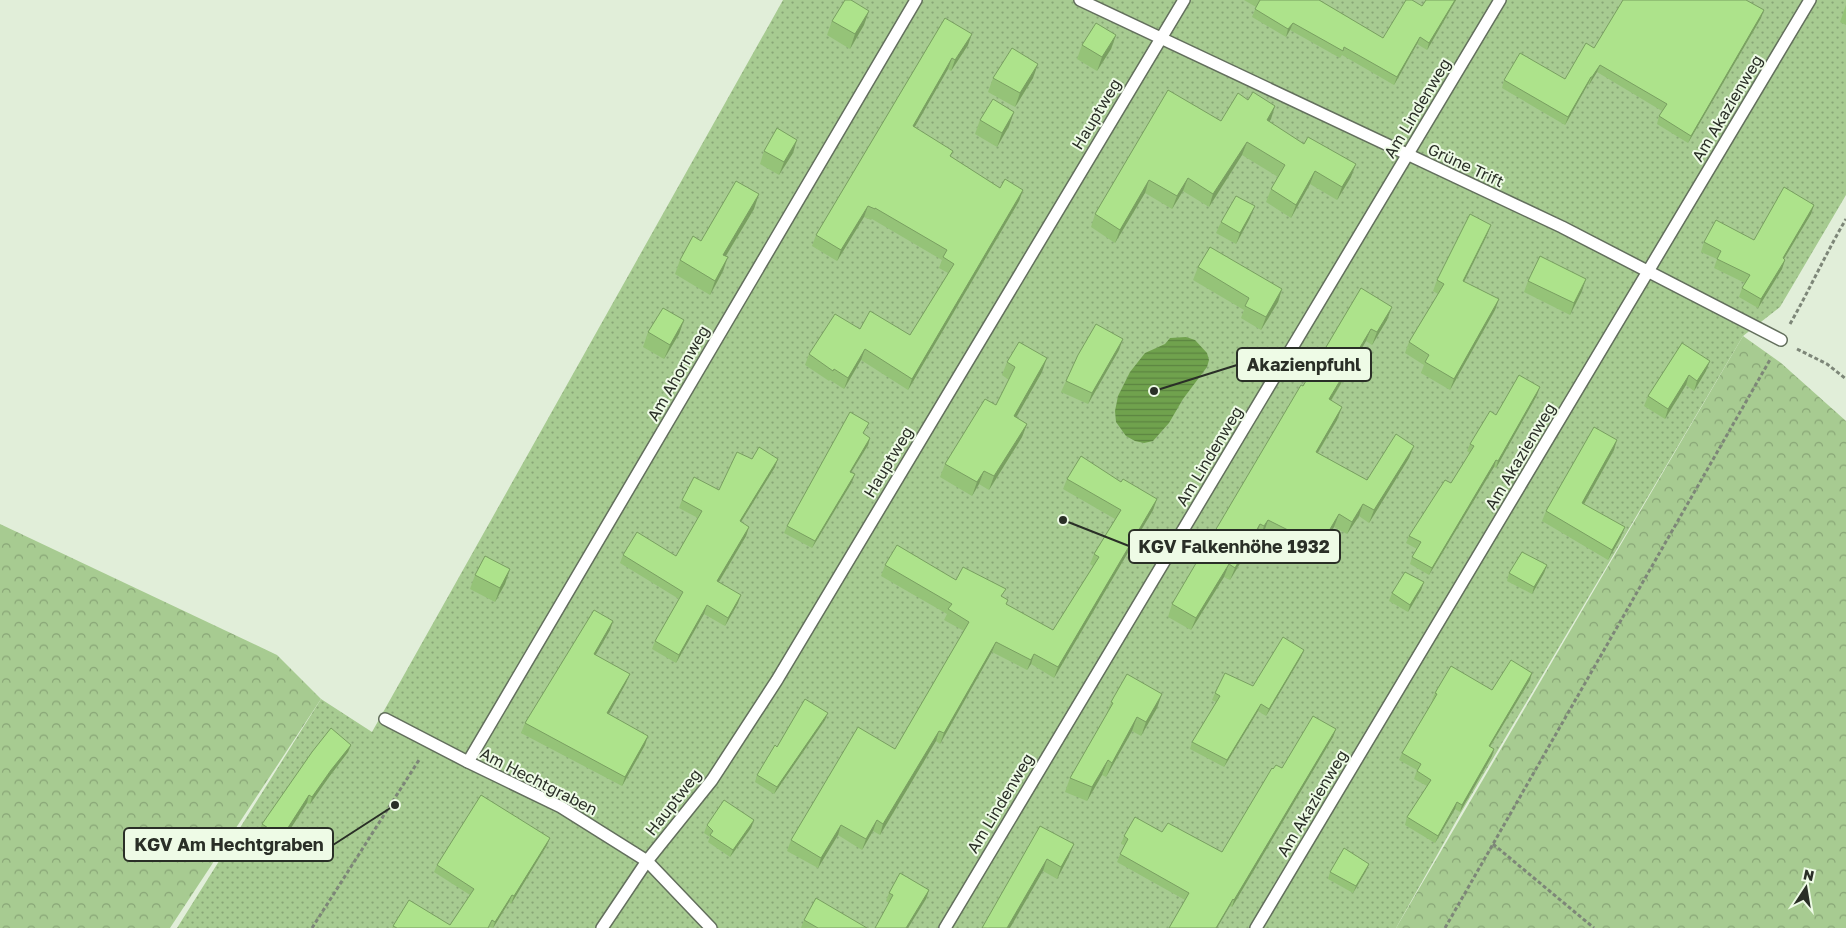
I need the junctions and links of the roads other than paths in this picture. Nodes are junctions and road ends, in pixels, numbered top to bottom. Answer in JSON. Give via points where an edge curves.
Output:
{"nodes":[{"id":1,"x":916,"y":0,"type":"edge"},
{"id":2,"x":1080,"y":0,"type":"edge"},
{"id":3,"x":1184,"y":0,"type":"edge"},
{"id":4,"x":1500,"y":0,"type":"edge"},
{"id":5,"x":1810,"y":0,"type":"edge"},
{"id":6,"x":1160,"y":39,"type":"junction"},
{"id":7,"x":1408,"y":156,"type":"junction"},
{"id":8,"x":1649,"y":272,"type":"junction"},
{"id":9,"x":1781,"y":340,"type":"road end"},
{"id":10,"x":385,"y":719,"type":"dead end"},
{"id":11,"x":468,"y":762,"type":"junction"},
{"id":12,"x":647,"y":861,"type":"junction"},
{"id":13,"x":602,"y":928,"type":"edge"},
{"id":14,"x":711,"y":928,"type":"edge"},
{"id":15,"x":945,"y":928,"type":"edge"},
{"id":16,"x":1256,"y":928,"type":"edge"}],
"edges":[{"from":1,"to":11,"type":"lane","name":"Am Ahornweg"},
{"from":2,"to":6,"type":"lane","name":"Grüne Trift"},
{"from":3,"to":6,"type":"lane","name":"Hauptweg"},
{"from":4,"to":7,"type":"lane","name":"Am Lindenweg"},
{"from":5,"to":8,"type":"lane","name":"Am Akazienweg"},
{"from":6,"to":7,"type":"lane","name":"Grüne Trift"},
{"from":6,"to":12,"type":"lane","name":"Hauptweg","via":[[777,680],[712,780]]},
{"from":7,"to":8,"type":"lane","name":"Grüne Trift","via":[[1562,227]]},
{"from":7,"to":15,"type":"lane","name":"Am Lindenweg"},
{"from":8,"to":9,"type":"lane","name":"Grüne Trift"},
{"from":8,"to":16,"type":"lane","name":"Am Akazienweg"},
{"from":10,"to":11,"type":"lane","name":"Am Hechtgraben"},
{"from":11,"to":12,"type":"lane","name":"Am Hechtgraben","via":[[562,807]]},
{"from":12,"to":13,"type":"lane","name":"Hauptweg"},
{"from":12,"to":14,"type":"lane","name":"Am Hechtgraben"}]}
